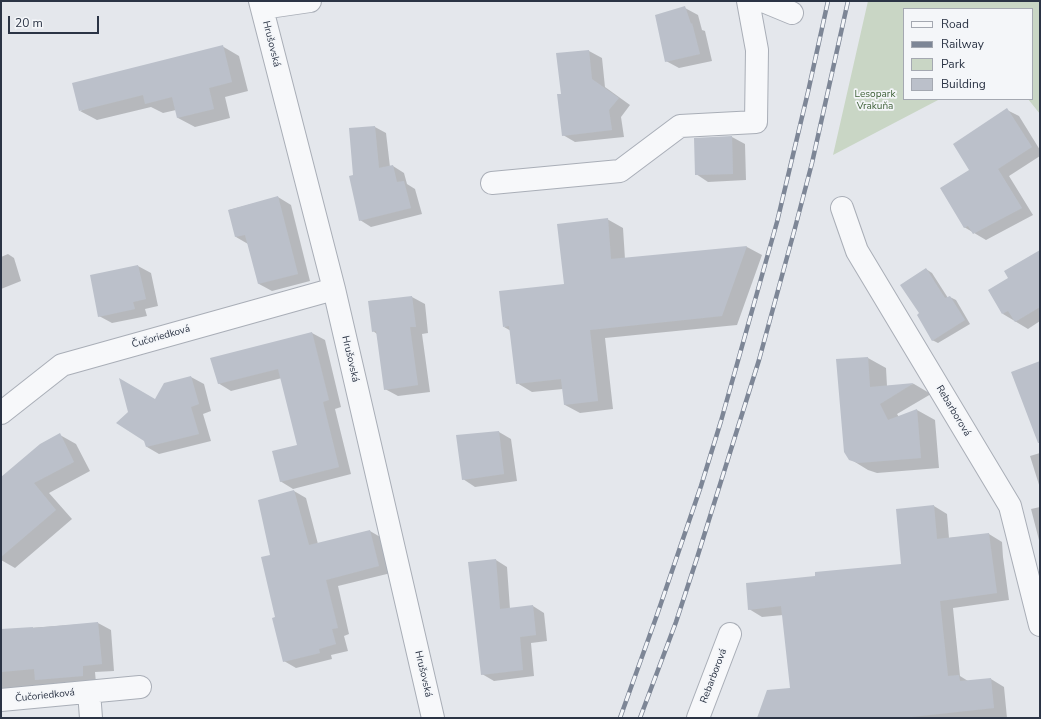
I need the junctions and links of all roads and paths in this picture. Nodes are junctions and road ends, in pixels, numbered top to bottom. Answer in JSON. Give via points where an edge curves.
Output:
{"nodes":[{"id":1,"x":310,"y":1,"type":"edge"},
{"id":2,"x":748,"y":1,"type":"edge"},
{"id":3,"x":763,"y":1,"type":"edge"},
{"id":4,"x":261,"y":4,"type":"edge"},
{"id":5,"x":792,"y":13,"type":"dead end"},
{"id":6,"x":492,"y":183,"type":"dead end"},
{"id":7,"x":842,"y":208,"type":"dead end"},
{"id":8,"x":334,"y":289,"type":"junction"},
{"id":9,"x":1,"y":413,"type":"edge"},
{"id":10,"x":1040,"y":625,"type":"edge"},
{"id":11,"x":730,"y":634,"type":"dead end"},
{"id":12,"x":140,"y":687,"type":"dead end"},
{"id":13,"x":89,"y":692,"type":"junction"},
{"id":14,"x":1,"y":700,"type":"edge"},
{"id":15,"x":91,"y":718,"type":"edge"},
{"id":16,"x":433,"y":718,"type":"edge"},
{"id":17,"x":698,"y":718,"type":"edge"}],
"edges":[{"from":1,"to":4,"type":"street"},
{"from":2,"to":6,"type":"street","via":[[756,50],[756,122],[680,126],[620,171]]},
{"from":3,"to":5,"type":"street"},
{"from":4,"to":8,"type":"street","name":"Hrušovská"},
{"from":7,"to":10,"type":"street","name":"Rebarborová","via":[[857,251],[1010,506]]},
{"from":8,"to":9,"type":"street","name":"Čučoriedková","via":[[62,365]]},
{"from":8,"to":16,"type":"street","name":"Hrušovská"},
{"from":11,"to":17,"type":"street","name":"Rebarborová"},
{"from":12,"to":13,"type":"street","name":"Čučoriedková"},
{"from":13,"to":14,"type":"street","name":"Čučoriedková"},
{"from":13,"to":15,"type":"street","name":"Čučoriedková"}]}
